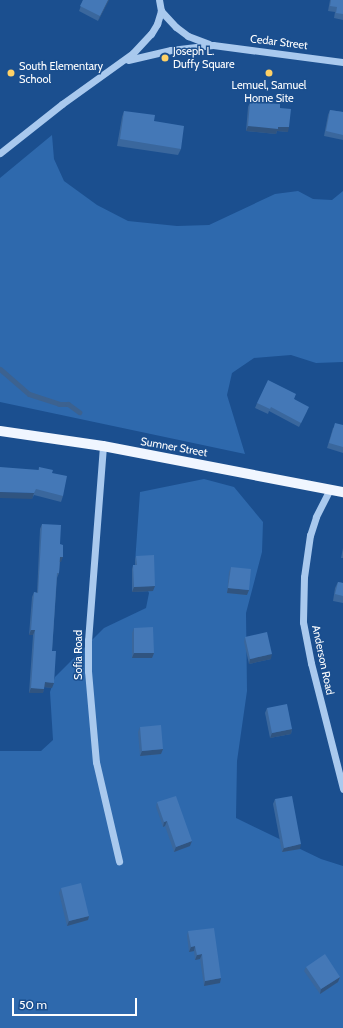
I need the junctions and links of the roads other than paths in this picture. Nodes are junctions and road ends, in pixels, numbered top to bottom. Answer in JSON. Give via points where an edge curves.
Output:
{"nodes":[{"id":1,"x":159,"y":0,"type":"edge"},
{"id":2,"x":161,"y":11,"type":"junction"},
{"id":3,"x":213,"y":45,"type":"junction"},
{"id":4,"x":123,"y":61,"type":"junction"},
{"id":5,"x":343,"y":62,"type":"edge"},
{"id":6,"x":0,"y":153,"type":"edge"},
{"id":7,"x":0,"y":431,"type":"edge"},
{"id":8,"x":103,"y":446,"type":"junction"},
{"id":9,"x":330,"y":489,"type":"junction"},
{"id":10,"x":343,"y":492,"type":"edge"},
{"id":11,"x":343,"y":789,"type":"edge"},
{"id":12,"x":119,"y":861,"type":"dead end"}],
"edges":[{"from":1,"to":2,"type":"street"},
{"from":2,"to":3,"type":"street","name":"Cedar Street","via":[[188,36]]},
{"from":2,"to":4,"type":"street","name":"Cedar Street","via":[[151,34]]},
{"from":3,"to":4,"type":"street","name":"Cedar Street","via":[[171,50]]},
{"from":3,"to":5,"type":"street","name":"Cedar Street"},
{"from":4,"to":6,"type":"street","name":"Cedar Street","via":[[62,104]]},
{"from":7,"to":8,"type":"main road","name":"Sumner Street"},
{"from":8,"to":9,"type":"main road","name":"Sumner Street"},
{"from":8,"to":12,"type":"street","name":"Sofia Road","via":[[88,640],[88,671],[96,762]]},
{"from":9,"to":10,"type":"main road","name":"Sumner Street"},
{"from":9,"to":11,"type":"street","name":"Anderson Road","via":[[310,535],[304,577],[303,622]]}]}
